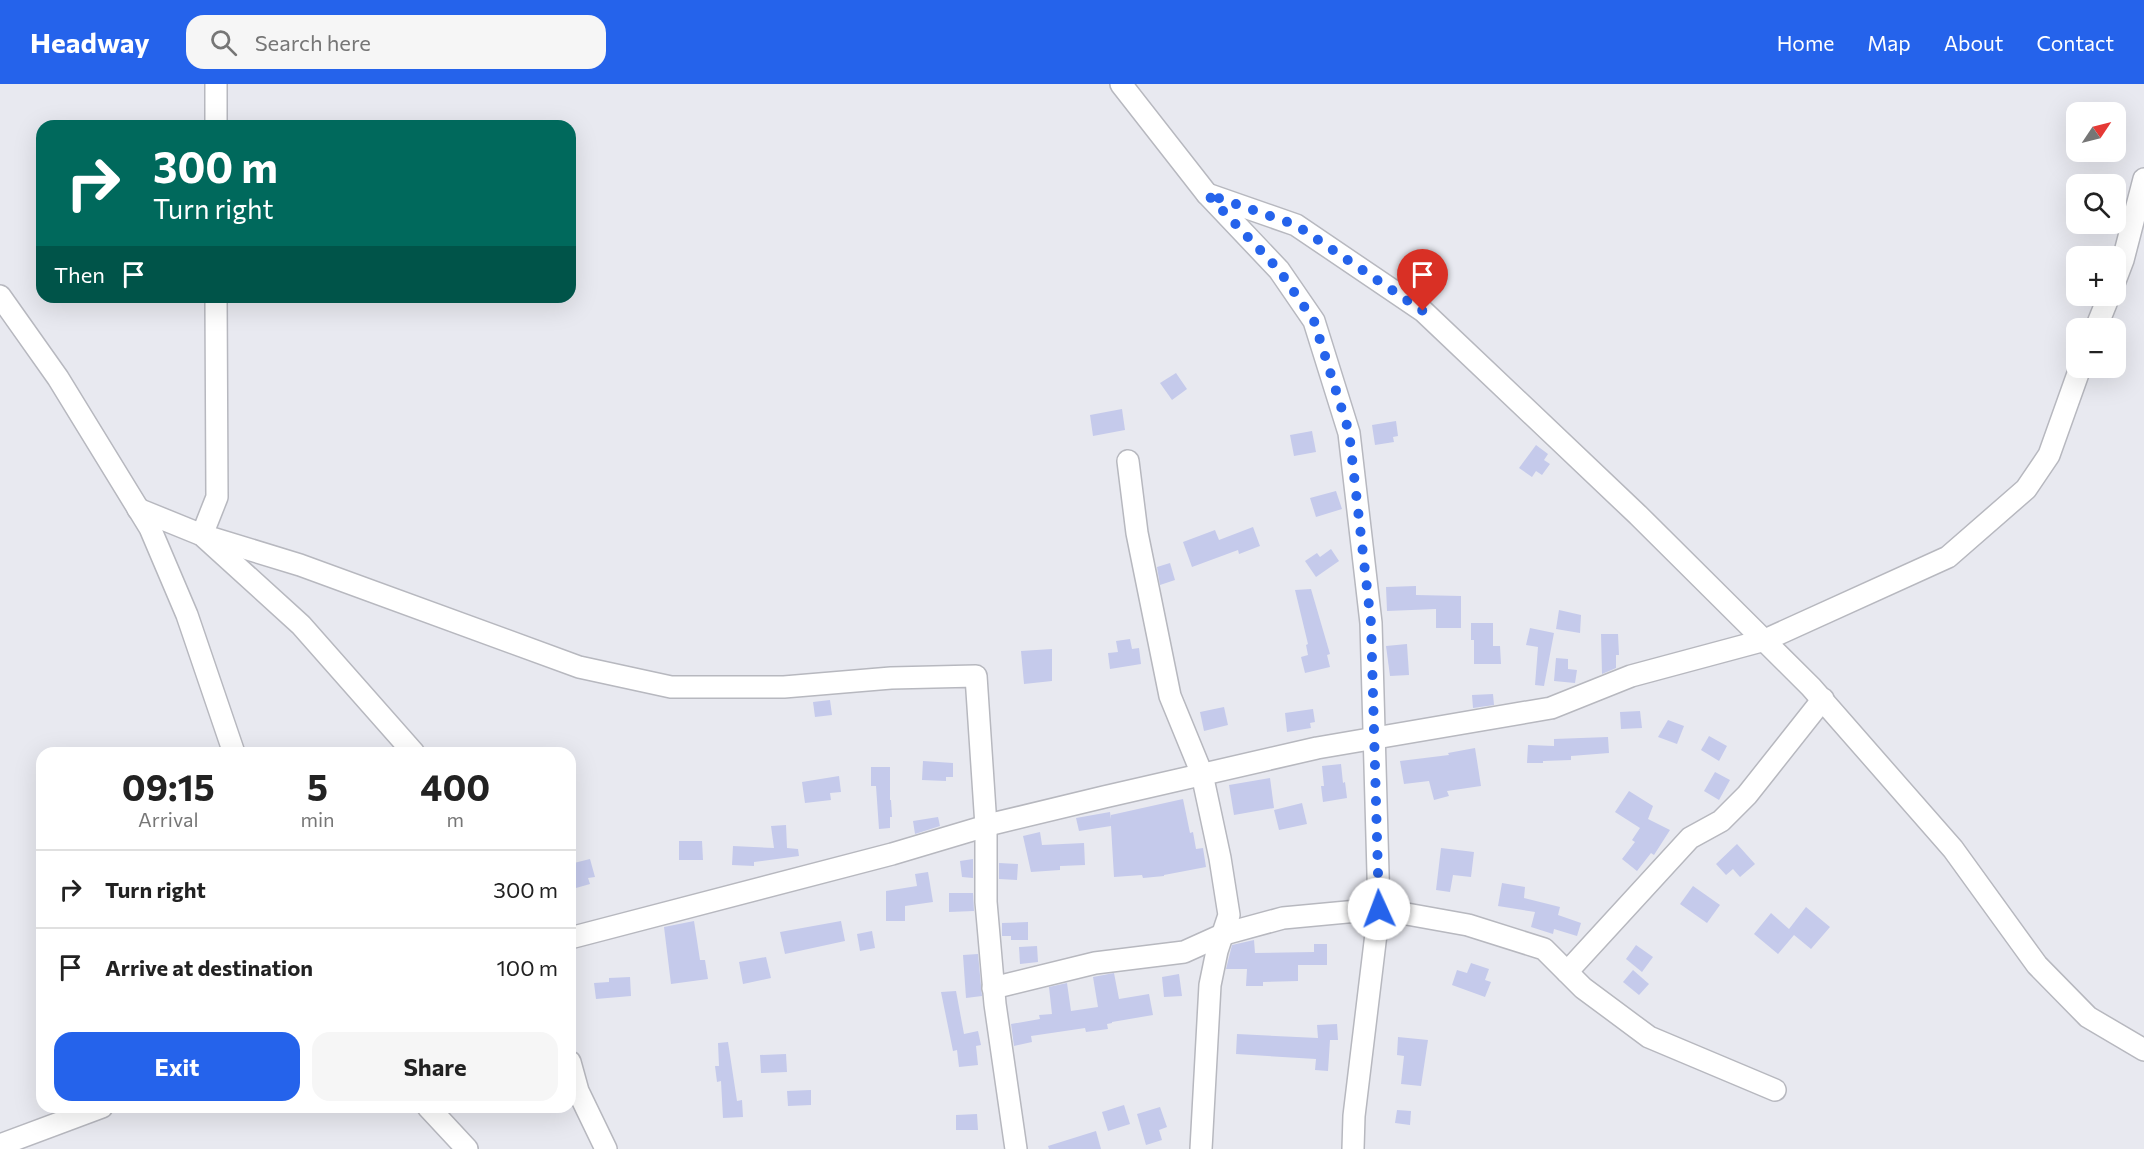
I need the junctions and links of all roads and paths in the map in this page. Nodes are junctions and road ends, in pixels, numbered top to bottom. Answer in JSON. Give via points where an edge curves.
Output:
{"nodes":[{"id":1,"x":216,"y":84,"type":"edge"},
{"id":2,"x":1121,"y":84,"type":"edge"},
{"id":3,"x":216,"y":120,"type":"edge"},
{"id":4,"x":2144,"y":179,"type":"edge"},
{"id":5,"x":1207,"y":194,"type":"junction"},
{"id":6,"x":2126,"y":248,"type":"edge"},
{"id":7,"x":0,"y":296,"type":"edge"},
{"id":8,"x":216,"y":303,"type":"edge"},
{"id":9,"x":2076,"y":378,"type":"edge"},
{"id":10,"x":1128,"y":461,"type":"dead end"},
{"id":11,"x":138,"y":509,"type":"junction"},
{"id":12,"x":201,"y":535,"type":"junction"},
{"id":13,"x":1765,"y":640,"type":"junction"},
{"id":14,"x":1823,"y":699,"type":"junction"},
{"id":15,"x":1374,"y":738,"type":"junction"},
{"id":16,"x":232,"y":747,"type":"edge"},
{"id":17,"x":409,"y":747,"type":"edge"},
{"id":18,"x":1202,"y":774,"type":"junction"},
{"id":19,"x":986,"y":825,"type":"junction"},
{"id":20,"x":1379,"y":909,"type":"junction"},
{"id":21,"x":1224,"y":934,"type":"junction"},
{"id":22,"x":576,"y":936,"type":"edge"},
{"id":23,"x":1567,"y":972,"type":"junction"},
{"id":24,"x":993,"y":988,"type":"junction"},
{"id":25,"x":2144,"y":1050,"type":"edge"},
{"id":26,"x":576,"y":1083,"type":"edge"},
{"id":27,"x":1774,"y":1090,"type":"dead end"},
{"id":28,"x":86,"y":1113,"type":"edge"},
{"id":29,"x":434,"y":1113,"type":"edge"},
{"id":30,"x":0,"y":1146,"type":"edge"},
{"id":31,"x":467,"y":1149,"type":"edge"},
{"id":32,"x":606,"y":1149,"type":"edge"},
{"id":33,"x":1016,"y":1149,"type":"edge"},
{"id":34,"x":1201,"y":1149,"type":"edge"},
{"id":35,"x":1353,"y":1149,"type":"edge"}],
"edges":[{"from":1,"to":3,"type":"street"},
{"from":2,"to":5,"type":"street"},
{"from":4,"to":6,"type":"street"},
{"from":5,"to":13,"type":"street","via":[[1296,225],[1423,311]]},
{"from":5,"to":15,"type":"street","via":[[1279,270],[1314,321],[1349,432],[1371,623]]},
{"from":7,"to":11,"type":"street","via":[[58,378]]},
{"from":8,"to":12,"type":"street","via":[[217,497]]},
{"from":9,"to":13,"type":"street","via":[[2049,455],[2026,489],[1947,557]]},
{"from":10,"to":18,"type":"street","via":[[1137,533],[1170,696]]},
{"from":11,"to":12,"type":"street"},
{"from":11,"to":16,"type":"street","via":[[187,615]]},
{"from":12,"to":17,"type":"street","via":[[301,625]]},
{"from":12,"to":19,"type":"street","via":[[300,565],[579,668],[671,687],[784,687],[976,676]]},
{"from":13,"to":14,"type":"street"},
{"from":13,"to":15,"type":"street","via":[[1631,676],[1551,708]]},
{"from":14,"to":23,"type":"street","via":[[1747,795],[1721,821],[1690,837]]},
{"from":14,"to":25,"type":"street","via":[[1953,849],[2037,965],[2088,1017]]},
{"from":15,"to":18,"type":"street"},
{"from":15,"to":20,"type":"street"},
{"from":18,"to":19,"type":"street"},
{"from":18,"to":21,"type":"street","via":[[1229,915]]},
{"from":19,"to":22,"type":"street","via":[[892,854]]},
{"from":19,"to":24,"type":"street","via":[[986,902]]},
{"from":20,"to":21,"type":"street","via":[[1283,918]]},
{"from":20,"to":23,"type":"street","via":[[1468,925],[1544,949]]},
{"from":20,"to":35,"type":"street"},
{"from":21,"to":24,"type":"street","via":[[1184,952],[1095,963]]},
{"from":21,"to":34,"type":"street","via":[[1210,985]]},
{"from":23,"to":27,"type":"street","via":[[1649,1036]]},
{"from":24,"to":33,"type":"street"},
{"from":26,"to":32,"type":"street"},
{"from":28,"to":30,"type":"street"},
{"from":29,"to":31,"type":"street"}]}
